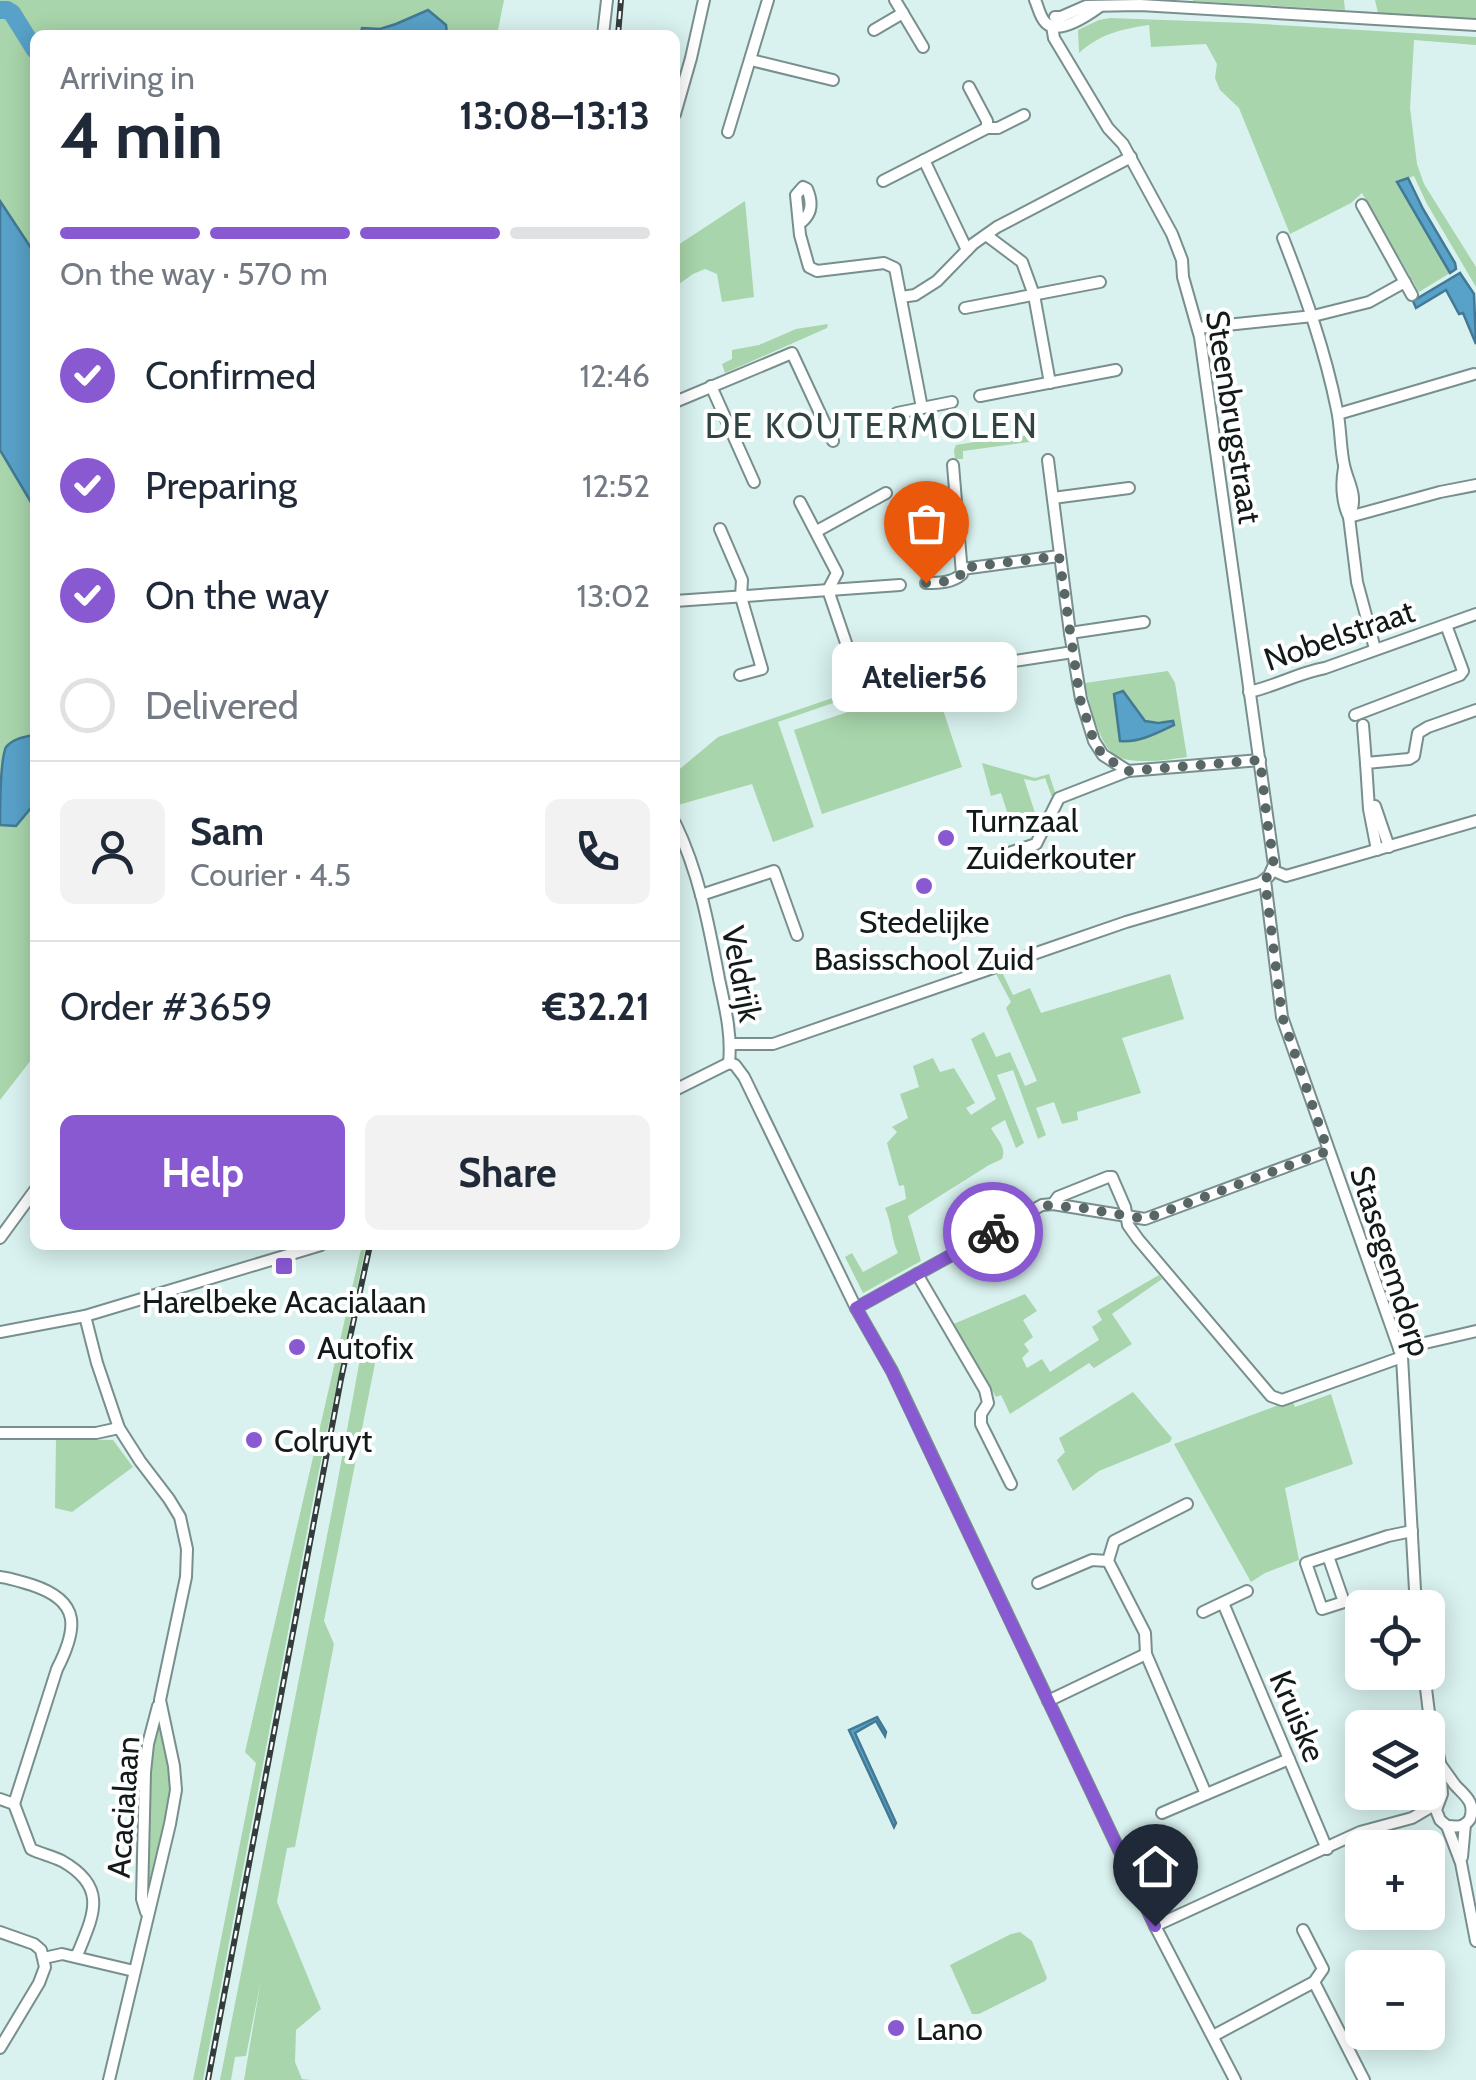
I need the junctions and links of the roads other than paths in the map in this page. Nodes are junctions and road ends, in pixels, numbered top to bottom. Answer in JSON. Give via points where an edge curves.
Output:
{"nodes":[{"id":1,"x":607,"y":0,"type":"edge"},
{"id":2,"x":704,"y":0,"type":"edge"},
{"id":3,"x":768,"y":0,"type":"edge"},
{"id":4,"x":894,"y":0,"type":"edge"},
{"id":5,"x":1036,"y":3,"type":"edge"},
{"id":6,"x":903,"y":13,"type":"junction"},
{"id":7,"x":1053,"y":22,"type":"junction"},
{"id":8,"x":1476,"y":24,"type":"edge"},
{"id":9,"x":604,"y":30,"type":"edge"},
{"id":10,"x":874,"y":30,"type":"dead end"},
{"id":11,"x":923,"y":46,"type":"dead end"},
{"id":12,"x":751,"y":60,"type":"junction"},
{"id":13,"x":833,"y":80,"type":"dead end"},
{"id":14,"x":969,"y":87,"type":"dead end"},
{"id":15,"x":680,"y":98,"type":"edge"},
{"id":16,"x":1024,"y":115,"type":"dead end"},
{"id":17,"x":987,"y":128,"type":"junction"},
{"id":18,"x":728,"y":132,"type":"dead end"},
{"id":19,"x":1131,"y":158,"type":"junction"},
{"id":20,"x":924,"y":160,"type":"junction"},
{"id":21,"x":883,"y":180,"type":"dead end"},
{"id":22,"x":1362,"y":205,"type":"dead end"},
{"id":23,"x":799,"y":224,"type":"dead end"},
{"id":24,"x":986,"y":235,"type":"junction"},
{"id":25,"x":1283,"y":238,"type":"dead end"},
{"id":26,"x":967,"y":250,"type":"junction"},
{"id":27,"x":1100,"y":282,"type":"dead end"},
{"id":28,"x":1405,"y":282,"type":"junction"},
{"id":29,"x":1034,"y":295,"type":"junction"},
{"id":30,"x":1412,"y":295,"type":"dead end"},
{"id":31,"x":901,"y":298,"type":"junction"},
{"id":32,"x":965,"y":308,"type":"dead end"},
{"id":33,"x":1313,"y":316,"type":"junction"},
{"id":34,"x":1198,"y":328,"type":"junction"},
{"id":35,"x":1116,"y":370,"type":"dead end"},
{"id":36,"x":1474,"y":374,"type":"edge"},
{"id":37,"x":1050,"y":383,"type":"junction"},
{"id":38,"x":711,"y":386,"type":"junction"},
{"id":39,"x":980,"y":396,"type":"dead end"},
{"id":40,"x":680,"y":399,"type":"edge"},
{"id":41,"x":952,"y":402,"type":"dead end"},
{"id":42,"x":922,"y":408,"type":"junction"},
{"id":43,"x":897,"y":414,"type":"dead end"},
{"id":44,"x":1338,"y":414,"type":"junction"},
{"id":45,"x":833,"y":442,"type":"dead end"},
{"id":46,"x":1048,"y":460,"type":"dead end"},
{"id":47,"x":954,"y":465,"type":"dead end"},
{"id":48,"x":754,"y":482,"type":"dead end"},
{"id":49,"x":1476,"y":486,"type":"edge"},
{"id":50,"x":1129,"y":488,"type":"dead end"},
{"id":51,"x":886,"y":493,"type":"dead end"},
{"id":52,"x":1053,"y":498,"type":"junction"},
{"id":53,"x":800,"y":502,"type":"dead end"},
{"id":54,"x":1349,"y":517,"type":"junction"},
{"id":55,"x":720,"y":530,"type":"dead end"},
{"id":56,"x":817,"y":531,"type":"junction"},
{"id":57,"x":1059,"y":556,"type":"junction"},
{"id":58,"x":962,"y":568,"type":"junction"},
{"id":59,"x":926,"y":583,"type":"dead end"},
{"id":60,"x":900,"y":585,"type":"dead end"},
{"id":61,"x":828,"y":590,"type":"junction"},
{"id":62,"x":741,"y":597,"type":"junction"},
{"id":63,"x":680,"y":601,"type":"edge"},
{"id":64,"x":1476,"y":614,"type":"edge"},
{"id":65,"x":1144,"y":622,"type":"dead end"},
{"id":66,"x":1446,"y":625,"type":"junction"},
{"id":67,"x":1070,"y":633,"type":"junction"},
{"id":68,"x":1374,"y":649,"type":"junction"},
{"id":69,"x":1073,"y":652,"type":"junction"},
{"id":70,"x":982,"y":670,"type":"dead end"},
{"id":71,"x":740,"y":675,"type":"dead end"},
{"id":72,"x":858,"y":681,"type":"dead end"},
{"id":73,"x":1249,"y":692,"type":"junction"},
{"id":74,"x":1476,"y":710,"type":"edge"},
{"id":75,"x":1355,"y":715,"type":"dead end"},
{"id":76,"x":1363,"y":725,"type":"dead end"},
{"id":77,"x":1260,"y":760,"type":"junction"},
{"id":78,"x":1366,"y":763,"type":"junction"},
{"id":79,"x":1128,"y":771,"type":"junction"},
{"id":80,"x":1476,"y":822,"type":"edge"},
{"id":81,"x":680,"y":834,"type":"edge"},
{"id":82,"x":1383,"y":848,"type":"junction"},
{"id":83,"x":994,"y":858,"type":"dead end"},
{"id":84,"x":1268,"y":875,"type":"junction"},
{"id":85,"x":701,"y":895,"type":"junction"},
{"id":86,"x":797,"y":935,"type":"dead end"},
{"id":87,"x":730,"y":1044,"type":"junction"},
{"id":88,"x":729,"y":1063,"type":"junction"},
{"id":89,"x":680,"y":1088,"type":"edge"},
{"id":90,"x":1328,"y":1151,"type":"junction"},
{"id":91,"x":30,"y":1197,"type":"edge"},
{"id":92,"x":1052,"y":1204,"type":"junction"},
{"id":93,"x":1126,"y":1216,"type":"junction"},
{"id":94,"x":0,"y":1238,"type":"edge"},
{"id":95,"x":305,"y":1250,"type":"edge"},
{"id":96,"x":917,"y":1274,"type":"junction"},
{"id":97,"x":856,"y":1308,"type":"junction"},
{"id":98,"x":86,"y":1316,"type":"junction"},
{"id":99,"x":1476,"y":1331,"type":"edge"},
{"id":100,"x":0,"y":1332,"type":"edge"},
{"id":101,"x":1401,"y":1353,"type":"junction"},
{"id":102,"x":118,"y":1428,"type":"junction"},
{"id":103,"x":0,"y":1434,"type":"edge"},
{"id":104,"x":1010,"y":1484,"type":"dead end"},
{"id":105,"x":1188,"y":1504,"type":"dead end"},
{"id":106,"x":1412,"y":1531,"type":"junction"},
{"id":107,"x":1328,"y":1556,"type":"junction"},
{"id":108,"x":1108,"y":1562,"type":"junction"},
{"id":109,"x":0,"y":1577,"type":"edge"},
{"id":110,"x":1038,"y":1583,"type":"dead end"},
{"id":111,"x":1248,"y":1590,"type":"dead end"},
{"id":112,"x":1415,"y":1590,"type":"edge"},
{"id":113,"x":1223,"y":1604,"type":"junction"},
{"id":114,"x":1202,"y":1612,"type":"dead end"},
{"id":115,"x":1146,"y":1654,"type":"junction"},
{"id":116,"x":160,"y":1700,"type":"junction"},
{"id":117,"x":1048,"y":1700,"type":"junction"},
{"id":118,"x":1289,"y":1758,"type":"junction"},
{"id":119,"x":1445,"y":1769,"type":"edge"},
{"id":120,"x":1476,"y":1785,"type":"edge"},
{"id":121,"x":1462,"y":1791,"type":"junction"},
{"id":122,"x":1445,"y":1793,"type":"edge"},
{"id":123,"x":1206,"y":1794,"type":"junction"},
{"id":124,"x":0,"y":1799,"type":"edge"},
{"id":125,"x":1474,"y":1800,"type":"edge"},
{"id":126,"x":14,"y":1804,"type":"junction"},
{"id":127,"x":1423,"y":1810,"type":"edge"},
{"id":128,"x":1441,"y":1810,"type":"edge"},
{"id":129,"x":1162,"y":1813,"type":"dead end"},
{"id":130,"x":1412,"y":1818,"type":"junction"},
{"id":131,"x":1444,"y":1823,"type":"junction"},
{"id":132,"x":1465,"y":1824,"type":"junction"},
{"id":133,"x":1327,"y":1849,"type":"junction"},
{"id":134,"x":1461,"y":1863,"type":"junction"},
{"id":135,"x":148,"y":1916,"type":"junction"},
{"id":136,"x":1155,"y":1926,"type":"junction"},
{"id":137,"x":1304,"y":1930,"type":"dead end"},
{"id":138,"x":0,"y":1932,"type":"edge"},
{"id":139,"x":1476,"y":1937,"type":"edge"},
{"id":140,"x":75,"y":1956,"type":"junction"},
{"id":141,"x":44,"y":1958,"type":"junction"},
{"id":142,"x":134,"y":1971,"type":"junction"},
{"id":143,"x":1314,"y":1982,"type":"junction"},
{"id":144,"x":1213,"y":2036,"type":"junction"},
{"id":145,"x":0,"y":2048,"type":"edge"},
{"id":146,"x":109,"y":2080,"type":"edge"},
{"id":147,"x":1234,"y":2080,"type":"edge"},
{"id":148,"x":1364,"y":2080,"type":"edge"}],
"edges":[{"from":1,"to":9,"type":"street"},
{"from":2,"to":15,"type":"street"},
{"from":3,"to":12,"type":"street"},
{"from":4,"to":6,"type":"street"},
{"from":5,"to":7,"type":"street","name":"Steenbrugstraat","via":[[1045,22]]},
{"from":6,"to":10,"type":"street"},
{"from":6,"to":11,"type":"street"},
{"from":7,"to":8,"type":"street","via":[[1073,22],[1100,6],[1140,5]]},
{"from":7,"to":19,"type":"street","name":"Steenbrugstraat","via":[[1054,38]]},
{"from":12,"to":13,"type":"street"},
{"from":12,"to":18,"type":"street"},
{"from":14,"to":17,"type":"street"},
{"from":16,"to":17,"type":"street"},
{"from":17,"to":20,"type":"street"},
{"from":19,"to":24,"type":"street"},
{"from":19,"to":34,"type":"street","name":"Steenbrugstraat","via":[[1172,234]]},
{"from":20,"to":21,"type":"street"},
{"from":20,"to":26,"type":"street"},
{"from":22,"to":28,"type":"street"},
{"from":23,"to":31,"type":"street","via":[[809,267],[884,263],[895,268]]},
{"from":24,"to":26,"type":"street"},
{"from":24,"to":29,"type":"street","via":[[1022,262]]},
{"from":25,"to":33,"type":"street"},
{"from":26,"to":31,"type":"street","via":[[938,281]]},
{"from":27,"to":29,"type":"street"},
{"from":28,"to":30,"type":"street"},
{"from":28,"to":33,"type":"street","via":[[1369,302]]},
{"from":29,"to":32,"type":"street"},
{"from":29,"to":37,"type":"street"},
{"from":31,"to":42,"type":"street"},
{"from":33,"to":34,"type":"street"},
{"from":33,"to":44,"type":"street"},
{"from":34,"to":73,"type":"street","name":"Steenbrugstraat"},
{"from":35,"to":37,"type":"street"},
{"from":36,"to":44,"type":"street"},
{"from":37,"to":39,"type":"street"},
{"from":38,"to":40,"type":"street"},
{"from":38,"to":45,"type":"street","via":[[792,353]]},
{"from":38,"to":48,"type":"street"},
{"from":41,"to":42,"type":"street"},
{"from":42,"to":43,"type":"street"},
{"from":44,"to":54,"type":"street","via":[[1354,507]]},
{"from":46,"to":52,"type":"street"},
{"from":47,"to":58,"type":"street"},
{"from":49,"to":54,"type":"street"},
{"from":50,"to":52,"type":"street"},
{"from":51,"to":56,"type":"street"},
{"from":52,"to":57,"type":"street"},
{"from":53,"to":56,"type":"street"},
{"from":54,"to":68,"type":"street","via":[[1356,582]]},
{"from":55,"to":62,"type":"street","via":[[742,580]]},
{"from":56,"to":61,"type":"street","via":[[837,573]]},
{"from":57,"to":58,"type":"street"},
{"from":57,"to":67,"type":"street"},
{"from":58,"to":59,"type":"street","via":[[956,579]]},
{"from":60,"to":61,"type":"street"},
{"from":61,"to":62,"type":"street"},
{"from":61,"to":72,"type":"street"},
{"from":62,"to":63,"type":"street"},
{"from":62,"to":71,"type":"street","via":[[762,669]]},
{"from":64,"to":66,"type":"street","name":"Nobelstraat"},
{"from":65,"to":67,"type":"street"},
{"from":66,"to":68,"type":"street","name":"Nobelstraat"},
{"from":66,"to":75,"type":"street","name":"Nobelstraat","via":[[1460,675]]},
{"from":67,"to":69,"type":"street"},
{"from":68,"to":73,"type":"street","name":"Nobelstraat"},
{"from":69,"to":70,"type":"street"},
{"from":69,"to":79,"type":"street","via":[[1094,741],[1103,756]]},
{"from":73,"to":77,"type":"street","name":"Steenbrugstraat"},
{"from":74,"to":78,"type":"street","via":[[1418,732],[1408,759]]},
{"from":76,"to":78,"type":"street"},
{"from":77,"to":79,"type":"street"},
{"from":77,"to":84,"type":"street","name":"Steenbrugstraat","via":[[1274,856]]},
{"from":78,"to":82,"type":"street"},
{"from":79,"to":83,"type":"street","via":[[1059,798],[1036,844]]},
{"from":80,"to":82,"type":"street"},
{"from":81,"to":85,"type":"street","name":"Veldrijk"},
{"from":82,"to":84,"type":"street","via":[[1286,876]]},
{"from":84,"to":87,"type":"street","via":[[773,1044]]},
{"from":84,"to":90,"type":"street","name":"Stasegemdorp","via":[[1282,1016]]},
{"from":85,"to":86,"type":"street","name":"Veldrijk","via":[[774,871]]},
{"from":85,"to":87,"type":"street","name":"Veldrijk"},
{"from":87,"to":88,"type":"street","name":"Veldrijk"},
{"from":88,"to":89,"type":"street"},
{"from":88,"to":97,"type":"street","via":[[744,1077]]},
{"from":90,"to":93,"type":"street","via":[[1145,1219]]},
{"from":90,"to":101,"type":"street","name":"Stasegemdorp"},
{"from":91,"to":94,"type":"street"},
{"from":92,"to":93,"type":"street"},
{"from":92,"to":93,"type":"street","via":[[1108,1177]]},
{"from":92,"to":96,"type":"street"},
{"from":93,"to":101,"type":"street","via":[[1138,1239],[1277,1399]]},
{"from":95,"to":98,"type":"street"},
{"from":96,"to":97,"type":"street"},
{"from":96,"to":104,"type":"street","via":[[986,1390],[981,1424]]},
{"from":97,"to":117,"type":"street"},
{"from":98,"to":100,"type":"street"},
{"from":98,"to":102,"type":"street","name":"Acacialaan"},
{"from":99,"to":101,"type":"street"},
{"from":101,"to":106,"type":"street","name":"Stasegemdorp"},
{"from":102,"to":103,"type":"street"},
{"from":102,"to":116,"type":"street","name":"Acacialaan","via":[[170,1499],[187,1549]]},
{"from":105,"to":108,"type":"street","via":[[1114,1541]]},
{"from":106,"to":107,"type":"street"},
{"from":106,"to":112,"type":"street","name":"Stasegemdorp"},
{"from":107,"to":107,"type":"street","via":[[1344,1602],[1322,1610],[1306,1564]]},
{"from":108,"to":110,"type":"street","via":[[1092,1560]]},
{"from":108,"to":115,"type":"street","via":[[1146,1632]]},
{"from":109,"to":126,"type":"street","via":[[56,1595],[72,1618]]},
{"from":111,"to":113,"type":"street"},
{"from":113,"to":114,"type":"street"},
{"from":113,"to":118,"type":"street","name":"Kruiske"},
{"from":115,"to":117,"type":"street"},
{"from":115,"to":123,"type":"street"},
{"from":116,"to":135,"type":"street","name":"Acacialaan","via":[[145,1772],[142,1899]]},
{"from":116,"to":135,"type":"street","name":"Acacialaan","via":[[176,1790]]},
{"from":117,"to":136,"type":"street"},
{"from":118,"to":123,"type":"street"},
{"from":118,"to":133,"type":"street","name":"Kruiske"},
{"from":119,"to":121,"type":"street"},
{"from":120,"to":121,"type":"street"},
{"from":121,"to":122,"type":"street"},
{"from":121,"to":125,"type":"street"},
{"from":123,"to":129,"type":"street"},
{"from":124,"to":126,"type":"street"},
{"from":125,"to":132,"type":"street"},
{"from":126,"to":140,"type":"street","via":[[32,1849],[73,1869],[96,1901]]},
{"from":127,"to":130,"type":"street"},
{"from":128,"to":131,"type":"street"},
{"from":130,"to":131,"type":"street"},
{"from":130,"to":133,"type":"street"},
{"from":131,"to":132,"type":"street"},
{"from":131,"to":134,"type":"street"},
{"from":132,"to":134,"type":"street"},
{"from":133,"to":136,"type":"street"},
{"from":134,"to":139,"type":"street"},
{"from":135,"to":142,"type":"street","name":"Acacialaan"},
{"from":136,"to":144,"type":"street"},
{"from":137,"to":143,"type":"street","via":[[1323,1969]]},
{"from":138,"to":141,"type":"street","via":[[34,1944]]},
{"from":140,"to":141,"type":"street"},
{"from":140,"to":142,"type":"street"},
{"from":141,"to":145,"type":"street","via":[[44,1974]]},
{"from":142,"to":146,"type":"street","name":"Acacialaan"},
{"from":143,"to":144,"type":"street"},
{"from":143,"to":148,"type":"street"},
{"from":144,"to":147,"type":"street"}]}
